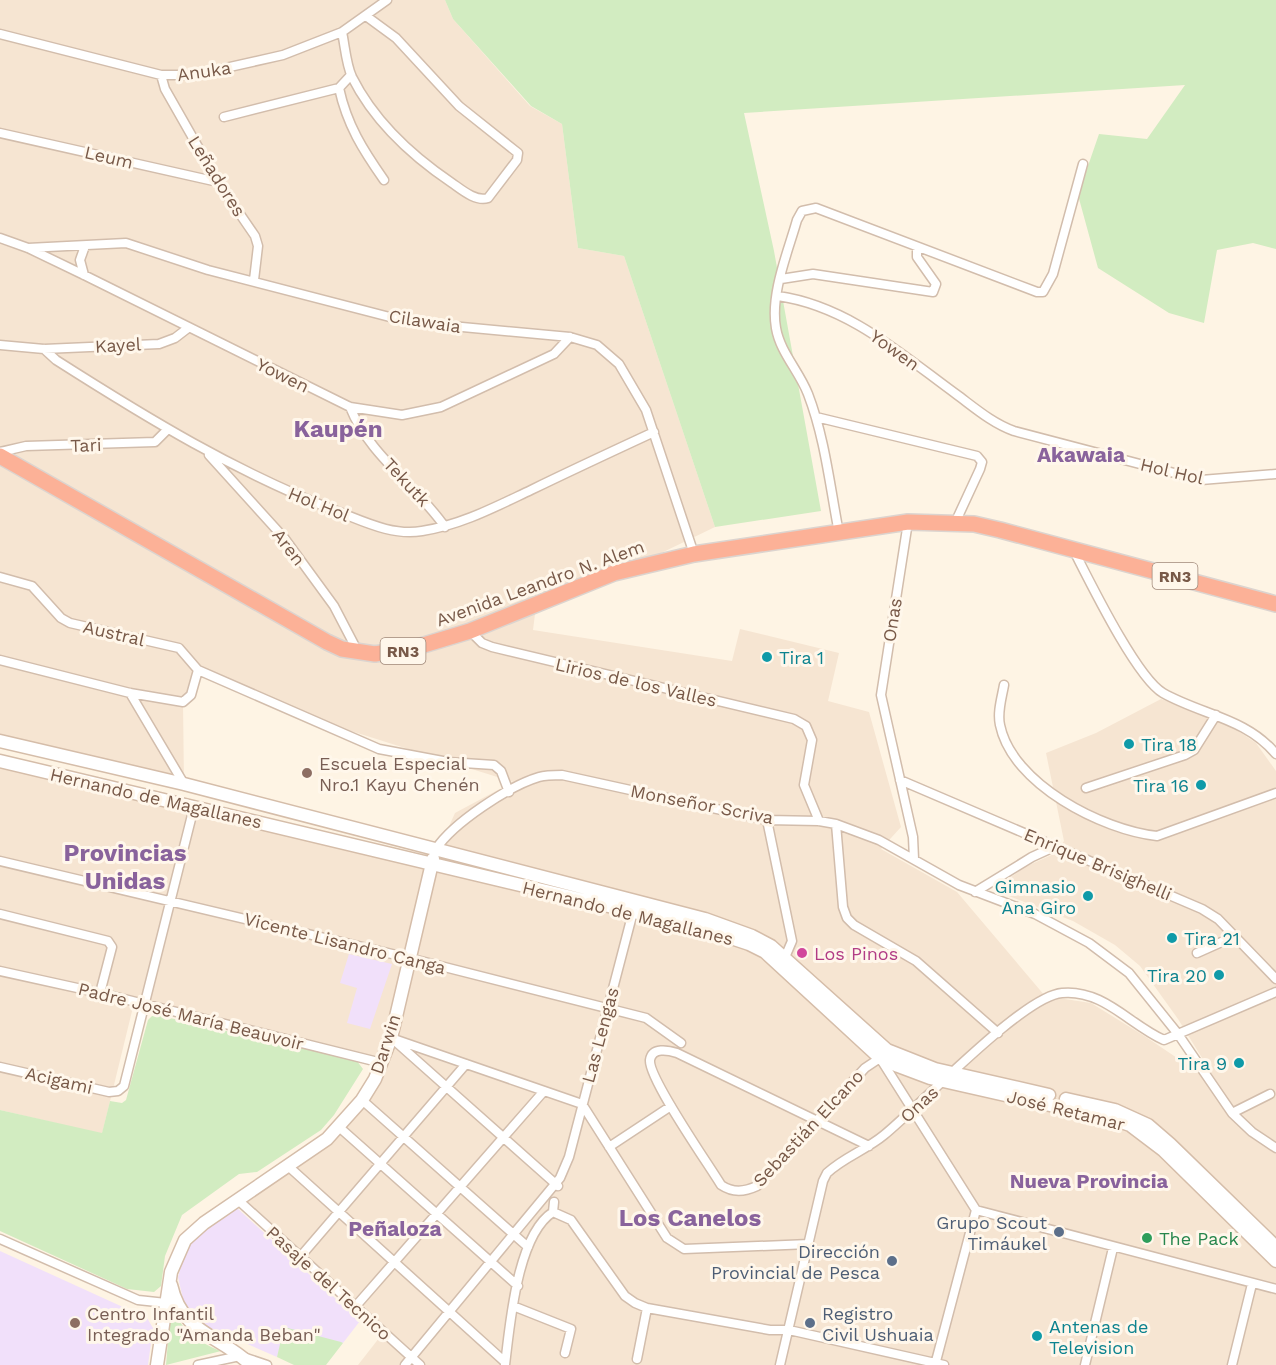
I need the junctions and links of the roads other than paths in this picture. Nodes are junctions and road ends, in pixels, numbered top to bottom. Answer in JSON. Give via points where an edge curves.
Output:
{"nodes":[{"id":1,"x":387,"y":0,"type":"edge"},
{"id":2,"x":366,"y":16,"type":"junction"},
{"id":3,"x":342,"y":32,"type":"junction"},
{"id":4,"x":0,"y":34,"type":"edge"},
{"id":5,"x":161,"y":75,"type":"junction"},
{"id":6,"x":351,"y":75,"type":"junction"},
{"id":7,"x":339,"y":88,"type":"junction"},
{"id":8,"x":224,"y":117,"type":"dead end"},
{"id":9,"x":0,"y":133,"type":"edge"},
{"id":10,"x":1083,"y":164,"type":"dead end"},
{"id":11,"x":384,"y":180,"type":"dead end"},
{"id":12,"x":218,"y":182,"type":"junction"},
{"id":13,"x":0,"y":238,"type":"edge"},
{"id":14,"x":85,"y":246,"type":"junction"},
{"id":15,"x":28,"y":248,"type":"junction"},
{"id":16,"x":917,"y":248,"type":"junction"},
{"id":17,"x":84,"y":275,"type":"junction"},
{"id":18,"x":781,"y":279,"type":"junction"},
{"id":19,"x":254,"y":280,"type":"junction"},
{"id":20,"x":778,"y":296,"type":"junction"},
{"id":21,"x":188,"y":328,"type":"junction"},
{"id":22,"x":570,"y":337,"type":"junction"},
{"id":23,"x":0,"y":345,"type":"edge"},
{"id":24,"x":44,"y":349,"type":"junction"},
{"id":25,"x":350,"y":407,"type":"junction"},
{"id":26,"x":816,"y":417,"type":"junction"},
{"id":27,"x":1001,"y":426,"type":"joint"},
{"id":28,"x":167,"y":430,"type":"junction"},
{"id":29,"x":654,"y":432,"type":"junction"},
{"id":30,"x":206,"y":451,"type":"junction"},
{"id":31,"x":0,"y":454,"type":"edge"},
{"id":32,"x":1276,"y":474,"type":"edge"},
{"id":33,"x":908,"y":522,"type":"junction"},
{"id":34,"x":955,"y":523,"type":"junction"},
{"id":35,"x":445,"y":527,"type":"junction"},
{"id":36,"x":839,"y":533,"type":"junction"},
{"id":37,"x":1073,"y":548,"type":"junction"},
{"id":38,"x":694,"y":554,"type":"junction"},
{"id":39,"x":0,"y":577,"type":"edge"},
{"id":40,"x":1276,"y":604,"type":"edge"},
{"id":41,"x":470,"y":631,"type":"junction"},
{"id":42,"x":358,"y":653,"type":"junction"},
{"id":43,"x":0,"y":660,"type":"edge"},
{"id":44,"x":198,"y":670,"type":"junction"},
{"id":45,"x":1004,"y":684,"type":"dead end"},
{"id":46,"x":130,"y":693,"type":"junction"},
{"id":47,"x":1216,"y":715,"type":"junction"},
{"id":48,"x":0,"y":741,"type":"edge"},
{"id":49,"x":1276,"y":754,"type":"edge"},
{"id":50,"x":0,"y":761,"type":"edge"},
{"id":51,"x":900,"y":780,"type":"junction"},
{"id":52,"x":184,"y":784,"type":"junction"},
{"id":53,"x":1086,"y":788,"type":"dead end"},
{"id":54,"x":509,"y":792,"type":"junction"},
{"id":55,"x":1276,"y":794,"type":"edge"},
{"id":56,"x":194,"y":807,"type":"junction"},
{"id":57,"x":767,"y":820,"type":"junction"},
{"id":58,"x":819,"y":820,"type":"junction"},
{"id":59,"x":836,"y":824,"type":"junction"},
{"id":60,"x":1056,"y":846,"type":"junction"},
{"id":61,"x":436,"y":849,"type":"junction"},
{"id":62,"x":914,"y":859,"type":"junction"},
{"id":63,"x":0,"y":861,"type":"edge"},
{"id":64,"x":432,"y":864,"type":"junction"},
{"id":65,"x":975,"y":892,"type":"junction"},
{"id":66,"x":170,"y":901,"type":"junction"},
{"id":67,"x":633,"y":912,"type":"junction"},
{"id":68,"x":0,"y":914,"type":"edge"},
{"id":69,"x":1235,"y":936,"type":"junction"},
{"id":70,"x":1197,"y":953,"type":"dead end"},
{"id":71,"x":409,"y":958,"type":"junction"},
{"id":72,"x":784,"y":961,"type":"junction"},
{"id":73,"x":0,"y":971,"type":"edge"},
{"id":74,"x":1276,"y":979,"type":"edge"},
{"id":75,"x":1276,"y":992,"type":"edge"},
{"id":76,"x":100,"y":993,"type":"junction"},
{"id":77,"x":144,"y":1005,"type":"junction"},
{"id":78,"x":607,"y":1008,"type":"junction"},
{"id":79,"x":998,"y":1034,"type":"junction"},
{"id":80,"x":1178,"y":1034,"type":"junction"},
{"id":81,"x":391,"y":1038,"type":"junction"},
{"id":82,"x":681,"y":1043,"type":"dead end"},
{"id":83,"x":880,"y":1058,"type":"junction"},
{"id":84,"x":382,"y":1063,"type":"junction"},
{"id":85,"x":466,"y":1064,"type":"junction"},
{"id":86,"x":0,"y":1067,"type":"edge"},
{"id":87,"x":948,"y":1076,"type":"junction"},
{"id":88,"x":447,"y":1086,"type":"junction"},
{"id":89,"x":544,"y":1091,"type":"junction"},
{"id":90,"x":1270,"y":1094,"type":"dead end"},
{"id":91,"x":362,"y":1100,"type":"junction"},
{"id":92,"x":582,"y":1104,"type":"junction"},
{"id":93,"x":671,"y":1106,"type":"junction"},
{"id":94,"x":911,"y":1110,"type":"junction"},
{"id":95,"x":1232,"y":1113,"type":"junction"},
{"id":96,"x":817,"y":1120,"type":"junction"},
{"id":97,"x":339,"y":1127,"type":"junction"},
{"id":98,"x":403,"y":1137,"type":"junction"},
{"id":99,"x":504,"y":1137,"type":"junction"},
{"id":100,"x":869,"y":1146,"type":"junction"},
{"id":101,"x":609,"y":1147,"type":"junction"},
{"id":102,"x":1276,"y":1148,"type":"edge"},
{"id":103,"x":380,"y":1164,"type":"junction"},
{"id":104,"x":288,"y":1166,"type":"junction"},
{"id":105,"x":558,"y":1183,"type":"junction"},
{"id":106,"x":460,"y":1187,"type":"junction"},
{"id":107,"x":238,"y":1200,"type":"junction"},
{"id":108,"x":554,"y":1202,"type":"dead end"},
{"id":109,"x":976,"y":1210,"type":"junction"},
{"id":110,"x":339,"y":1212,"type":"junction"},
{"id":111,"x":553,"y":1212,"type":"junction"},
{"id":112,"x":437,"y":1214,"type":"junction"},
{"id":113,"x":513,"y":1234,"type":"junction"},
{"id":114,"x":0,"y":1239,"type":"edge"},
{"id":115,"x":809,"y":1245,"type":"junction"},
{"id":116,"x":528,"y":1247,"type":"junction"},
{"id":117,"x":1276,"y":1247,"type":"edge"},
{"id":118,"x":1113,"y":1248,"type":"junction"},
{"id":119,"x":300,"y":1257,"type":"junction"},
{"id":120,"x":1276,"y":1261,"type":"edge"},
{"id":121,"x":394,"y":1262,"type":"junction"},
{"id":122,"x":490,"y":1262,"type":"junction"},
{"id":123,"x":170,"y":1281,"type":"junction"},
{"id":124,"x":1252,"y":1284,"type":"junction"},
{"id":125,"x":518,"y":1286,"type":"junction"},
{"id":126,"x":1276,"y":1289,"type":"edge"},
{"id":127,"x":166,"y":1303,"type":"junction"},
{"id":128,"x":513,"y":1306,"type":"junction"},
{"id":129,"x":355,"y":1307,"type":"junction"},
{"id":130,"x":647,"y":1308,"type":"junction"},
{"id":131,"x":449,"y":1311,"type":"junction"},
{"id":132,"x":789,"y":1330,"type":"junction"},
{"id":133,"x":565,"y":1353,"type":"dead end"},
{"id":134,"x":240,"y":1356,"type":"junction"},
{"id":135,"x":411,"y":1357,"type":"junction"},
{"id":136,"x":637,"y":1359,"type":"dead end"},
{"id":137,"x":505,"y":1364,"type":"edge"},
{"id":138,"x":938,"y":1364,"type":"edge"},
{"id":139,"x":158,"y":1365,"type":"edge"},
{"id":140,"x":198,"y":1365,"type":"edge"},
{"id":141,"x":251,"y":1365,"type":"edge"},
{"id":142,"x":267,"y":1365,"type":"edge"},
{"id":143,"x":405,"y":1365,"type":"edge"},
{"id":144,"x":420,"y":1365,"type":"edge"},
{"id":145,"x":780,"y":1365,"type":"edge"},
{"id":146,"x":1085,"y":1365,"type":"edge"},
{"id":147,"x":1232,"y":1365,"type":"edge"}],
"edges":[{"from":1,"to":2,"type":"street","name":"Anuka"},
{"from":2,"to":3,"type":"street","name":"Anuka"},
{"from":2,"to":6,"type":"street","via":[[396,38],[459,106],[514,148],[517,160],[488,198],[483,200],[465,192],[421,162],[400,142]]},
{"from":3,"to":5,"type":"street","name":"Anuka","via":[[249,64],[194,75]]},
{"from":3,"to":6,"type":"street"},
{"from":4,"to":5,"type":"street","name":"Anuka"},
{"from":5,"to":12,"type":"street","name":"Leñadores","via":[[165,89]]},
{"from":6,"to":7,"type":"street"},
{"from":7,"to":8,"type":"street"},
{"from":7,"to":11,"type":"street","via":[[358,143]]},
{"from":9,"to":12,"type":"street","name":"Leum"},
{"from":10,"to":16,"type":"street","via":[[1053,274],[1043,292]]},
{"from":12,"to":19,"type":"street","name":"Leñadores","via":[[255,236],[258,246]]},
{"from":13,"to":15,"type":"street","name":"Yowen"},
{"from":14,"to":15,"type":"street","name":"Cilawaia"},
{"from":14,"to":17,"type":"street","via":[[80,260]]},
{"from":14,"to":19,"type":"street","name":"Cilawaia","via":[[126,243],[208,270]]},
{"from":15,"to":17,"type":"street","name":"Yowen"},
{"from":16,"to":18,"type":"street","via":[[808,208],[797,220]]},
{"from":16,"to":18,"type":"street","via":[[917,257],[936,285],[933,292],[813,274]]},
{"from":17,"to":21,"type":"street","name":"Yowen"},
{"from":18,"to":20,"type":"street"},
{"from":19,"to":22,"type":"street","name":"Cilawaia","via":[[409,322]]},
{"from":20,"to":26,"type":"street","via":[[776,328]]},
{"from":20,"to":27,"type":"street","name":"Yowen","via":[[858,323]]},
{"from":21,"to":24,"type":"street","name":"Kayel","via":[[159,344]]},
{"from":21,"to":25,"type":"street","name":"Yowen"},
{"from":22,"to":25,"type":"street","name":"Yowen","via":[[554,354],[441,407],[402,415]]},
{"from":22,"to":29,"type":"street","name":"Cilawaia","via":[[597,345],[619,364]]},
{"from":23,"to":24,"type":"street"},
{"from":24,"to":28,"type":"street","name":"Hol Hol"},
{"from":25,"to":35,"type":"street","name":"Tekutk","via":[[362,433]]},
{"from":26,"to":34,"type":"street","via":[[976,456],[982,462]]},
{"from":26,"to":36,"type":"street"},
{"from":27,"to":32,"type":"street","name":"Hol Hol","via":[[1201,480]]},
{"from":28,"to":30,"type":"street","name":"Hol Hol"},
{"from":28,"to":31,"type":"street","name":"Tari","via":[[155,442],[26,446]]},
{"from":29,"to":35,"type":"street","name":"Hol Hol"},
{"from":29,"to":38,"type":"street","name":"Cilawaia"},
{"from":30,"to":35,"type":"street","name":"Hol Hol","via":[[295,496],[378,527],[419,532]]},
{"from":30,"to":42,"type":"street","name":"Aren","via":[[285,539],[334,606]]},
{"from":31,"to":42,"type":"highway","name":"Avenida Leandro N. Alem","number":"RN3","via":[[327,642]]},
{"from":33,"to":34,"type":"highway","name":"Avenida Leandro N. Alem","number":"RN3"},
{"from":33,"to":36,"type":"highway","name":"Avenida Leandro N. Alem","number":"RN3"},
{"from":33,"to":51,"type":"street","name":"Onas","via":[[881,695]]},
{"from":34,"to":37,"type":"highway","name":"Avenida Leandro N. Alem","number":"RN3"},
{"from":36,"to":38,"type":"highway","name":"Avenida Leandro N. Alem","number":"RN3"},
{"from":37,"to":40,"type":"highway","name":"Avenida Leandro N. Alem","number":"RN3"},
{"from":37,"to":47,"type":"street","via":[[1148,681],[1161,692]]},
{"from":38,"to":41,"type":"highway","name":"Avenida Leandro N. Alem","number":"RN3","via":[[614,573]]},
{"from":39,"to":44,"type":"street","name":"Austral","via":[[32,586],[70,623],[179,648]]},
{"from":41,"to":42,"type":"highway","name":"Avenida Leandro N. Alem","number":"RN3","via":[[395,652]]},
{"from":41,"to":58,"type":"street","name":"Lirios de los Valles","via":[[492,647],[794,719],[806,726],[812,740],[804,785]]},
{"from":43,"to":46,"type":"street"},
{"from":44,"to":46,"type":"street","via":[[191,695],[183,702]]},
{"from":44,"to":54,"type":"street","via":[[379,749],[448,762],[494,765],[501,771]]},
{"from":45,"to":55,"type":"street","via":[[1000,725],[1019,764],[1047,792],[1091,816],[1141,835],[1157,836]]},
{"from":46,"to":52,"type":"street"},
{"from":47,"to":49,"type":"street","via":[[1248,728]]},
{"from":47,"to":53,"type":"street","via":[[1194,750]]},
{"from":48,"to":52,"type":"main road","name":"Hernando de Magallanes"},
{"from":50,"to":56,"type":"main road","name":"Hernando de Magallanes"},
{"from":51,"to":60,"type":"street","name":"Enrique Brisighelli"},
{"from":51,"to":62,"type":"street","name":"Onas"},
{"from":52,"to":61,"type":"main road","name":"Hernando de Magallanes"},
{"from":54,"to":57,"type":"street","name":"Monseñor Scriva","via":[[536,778],[562,775]]},
{"from":54,"to":61,"type":"street","name":"Darwin","via":[[458,824]]},
{"from":56,"to":64,"type":"main road","name":"Hernando de Magallanes"},
{"from":56,"to":66,"type":"street"},
{"from":57,"to":58,"type":"street","name":"Monseñor Scriva"},
{"from":57,"to":72,"type":"street","via":[[792,941]]},
{"from":58,"to":59,"type":"street","name":"Monseñor Scriva"},
{"from":59,"to":62,"type":"street","name":"Monseñor Scriva","via":[[879,840]]},
{"from":59,"to":79,"type":"street","via":[[847,918],[916,961]]},
{"from":60,"to":65,"type":"street","via":[[1032,856]]},
{"from":60,"to":69,"type":"street","name":"Enrique Brisighelli","via":[[1202,909]]},
{"from":61,"to":64,"type":"main road","name":"Darwin"},
{"from":61,"to":72,"type":"main road","name":"Hernando de Magallanes","via":[[705,919],[753,936]]},
{"from":62,"to":65,"type":"street","name":"Monseñor Scriva"},
{"from":63,"to":66,"type":"street","name":"Vicente Lisandro Canga"},
{"from":64,"to":67,"type":"main road","name":"Hernando de Magallanes"},
{"from":64,"to":71,"type":"main road","name":"Darwin"},
{"from":65,"to":80,"type":"street","name":"Monseñor Scriva","via":[[1035,914],[1112,958],[1146,991]]},
{"from":66,"to":71,"type":"street","name":"Vicente Lisandro Canga"},
{"from":66,"to":77,"type":"street"},
{"from":67,"to":72,"type":"main road","name":"Hernando de Magallanes","via":[[728,936]]},
{"from":67,"to":78,"type":"street","name":"Las Lengas"},
{"from":68,"to":76,"type":"street","via":[[108,941],[112,947]]},
{"from":69,"to":70,"type":"street"},
{"from":69,"to":74,"type":"street","name":"Enrique Brisighelli"},
{"from":71,"to":78,"type":"street","name":"Vicente Lisandro Canga"},
{"from":71,"to":81,"type":"main road","name":"Darwin"},
{"from":72,"to":83,"type":"main road","name":"Hernando de Magallanes"},
{"from":72,"to":87,"type":"main road","name":"Hernando de Magallanes","via":[[887,1050]]},
{"from":73,"to":76,"type":"street","name":"Padre José María Beauvoir"},
{"from":75,"to":80,"type":"street"},
{"from":76,"to":77,"type":"street","name":"Padre José María Beauvoir"},
{"from":77,"to":84,"type":"street","name":"Padre José María Beauvoir"},
{"from":77,"to":86,"type":"street","name":"Acigami","via":[[124,1086],[118,1091]]},
{"from":78,"to":82,"type":"street","name":"Vicente Lisandro Canga","via":[[646,1018]]},
{"from":78,"to":92,"type":"street","name":"Las Lengas"},
{"from":79,"to":80,"type":"street","name":"Onas","via":[[1045,996],[1062,993],[1101,1001],[1164,1040]]},
{"from":79,"to":87,"type":"street","name":"Onas"},
{"from":80,"to":95,"type":"street","name":"Monseñor Scriva"},
{"from":81,"to":84,"type":"main road","name":"Darwin"},
{"from":81,"to":85,"type":"street"},
{"from":81,"to":88,"type":"street"},
{"from":83,"to":87,"type":"main road","name":"José Retamar","via":[[918,1074]]},
{"from":83,"to":94,"type":"street","name":"Hernando de Magallanes"},
{"from":83,"to":96,"type":"street","name":"Sebastián Elcano","via":[[865,1068]]},
{"from":84,"to":91,"type":"main road","name":"Darwin"},
{"from":85,"to":88,"type":"street"},
{"from":85,"to":89,"type":"street"},
{"from":87,"to":94,"type":"street","name":"Onas"},
{"from":87,"to":117,"type":"main road","name":"José Retamar","via":[[1134,1117],[1170,1144]]},
{"from":87,"to":120,"type":"main road","name":"José Retamar","via":[[1130,1125],[1162,1150]]},
{"from":88,"to":98,"type":"street"},
{"from":88,"to":99,"type":"street"},
{"from":89,"to":92,"type":"street"},
{"from":89,"to":99,"type":"street"},
{"from":90,"to":95,"type":"street"},
{"from":91,"to":97,"type":"main road","name":"Darwin"},
{"from":91,"to":98,"type":"street"},
{"from":92,"to":101,"type":"street"},
{"from":92,"to":105,"type":"street","name":"Las Lengas"},
{"from":93,"to":96,"type":"street","name":"Sebastián Elcano","via":[[721,1185],[729,1190],[757,1186]]},
{"from":93,"to":96,"type":"street","via":[[650,1061],[658,1050],[677,1053]]},
{"from":93,"to":101,"type":"street"},
{"from":94,"to":100,"type":"street","name":"Onas"},
{"from":94,"to":109,"type":"street","name":"Hernando de Magallanes"},
{"from":95,"to":102,"type":"street","name":"Monseñor Scriva"},
{"from":96,"to":100,"type":"street"},
{"from":97,"to":103,"type":"street"},
{"from":97,"to":104,"type":"main road","name":"Darwin"},
{"from":98,"to":103,"type":"street"},
{"from":98,"to":106,"type":"street"},
{"from":99,"to":105,"type":"street"},
{"from":99,"to":106,"type":"street"},
{"from":100,"to":115,"type":"street","name":"Onas","via":[[827,1173]]},
{"from":101,"to":115,"type":"street","via":[[675,1245]]},
{"from":103,"to":110,"type":"street"},
{"from":103,"to":112,"type":"street"},
{"from":104,"to":107,"type":"main road","name":"Darwin"},
{"from":104,"to":110,"type":"street"},
{"from":105,"to":113,"type":"street","name":"Las Lengas"},
{"from":106,"to":112,"type":"street"},
{"from":106,"to":113,"type":"street"},
{"from":107,"to":119,"type":"street","name":"Pasaje del Tecnico"},
{"from":107,"to":123,"type":"main road","name":"Darwin","via":[[185,1240],[175,1257]]},
{"from":108,"to":111,"type":"street"},
{"from":109,"to":118,"type":"street"},
{"from":109,"to":138,"type":"street"},
{"from":110,"to":119,"type":"street"},
{"from":110,"to":121,"type":"street"},
{"from":111,"to":116,"type":"street","via":[[537,1227]]},
{"from":111,"to":130,"type":"street","via":[[571,1220],[625,1296]]},
{"from":112,"to":121,"type":"street"},
{"from":112,"to":122,"type":"street"},
{"from":113,"to":116,"type":"street"},
{"from":113,"to":122,"type":"street","name":"Las Lengas"},
{"from":114,"to":127,"type":"street","via":[[138,1300]]},
{"from":115,"to":132,"type":"street","name":"Onas"},
{"from":116,"to":125,"type":"street"},
{"from":118,"to":124,"type":"street"},
{"from":118,"to":146,"type":"street"},
{"from":119,"to":129,"type":"street","name":"Pasaje del Tecnico"},
{"from":121,"to":129,"type":"street"},
{"from":121,"to":131,"type":"street"},
{"from":122,"to":125,"type":"street"},
{"from":122,"to":131,"type":"street","name":"Las Lengas"},
{"from":123,"to":127,"type":"main road","name":"Darwin"},
{"from":123,"to":134,"type":"main road","via":[[173,1297],[186,1319]]},
{"from":124,"to":126,"type":"street"},
{"from":124,"to":147,"type":"street"},
{"from":125,"to":128,"type":"street"},
{"from":127,"to":139,"type":"main road","name":"Darwin"},
{"from":128,"to":133,"type":"street","via":[[570,1329]]},
{"from":128,"to":137,"type":"street"},
{"from":129,"to":135,"type":"street","name":"Pasaje del Tecnico"},
{"from":130,"to":132,"type":"street"},
{"from":130,"to":136,"type":"street"},
{"from":131,"to":135,"type":"street","name":"Las Lengas"},
{"from":131,"to":137,"type":"street"},
{"from":132,"to":138,"type":"street"},
{"from":132,"to":145,"type":"street","name":"Onas"},
{"from":134,"to":140,"type":"street"},
{"from":134,"to":141,"type":"main road"},
{"from":134,"to":142,"type":"street"},
{"from":135,"to":143,"type":"street","name":"Las Lengas"},
{"from":135,"to":144,"type":"street","name":"Pasaje del Tecnico"}]}
